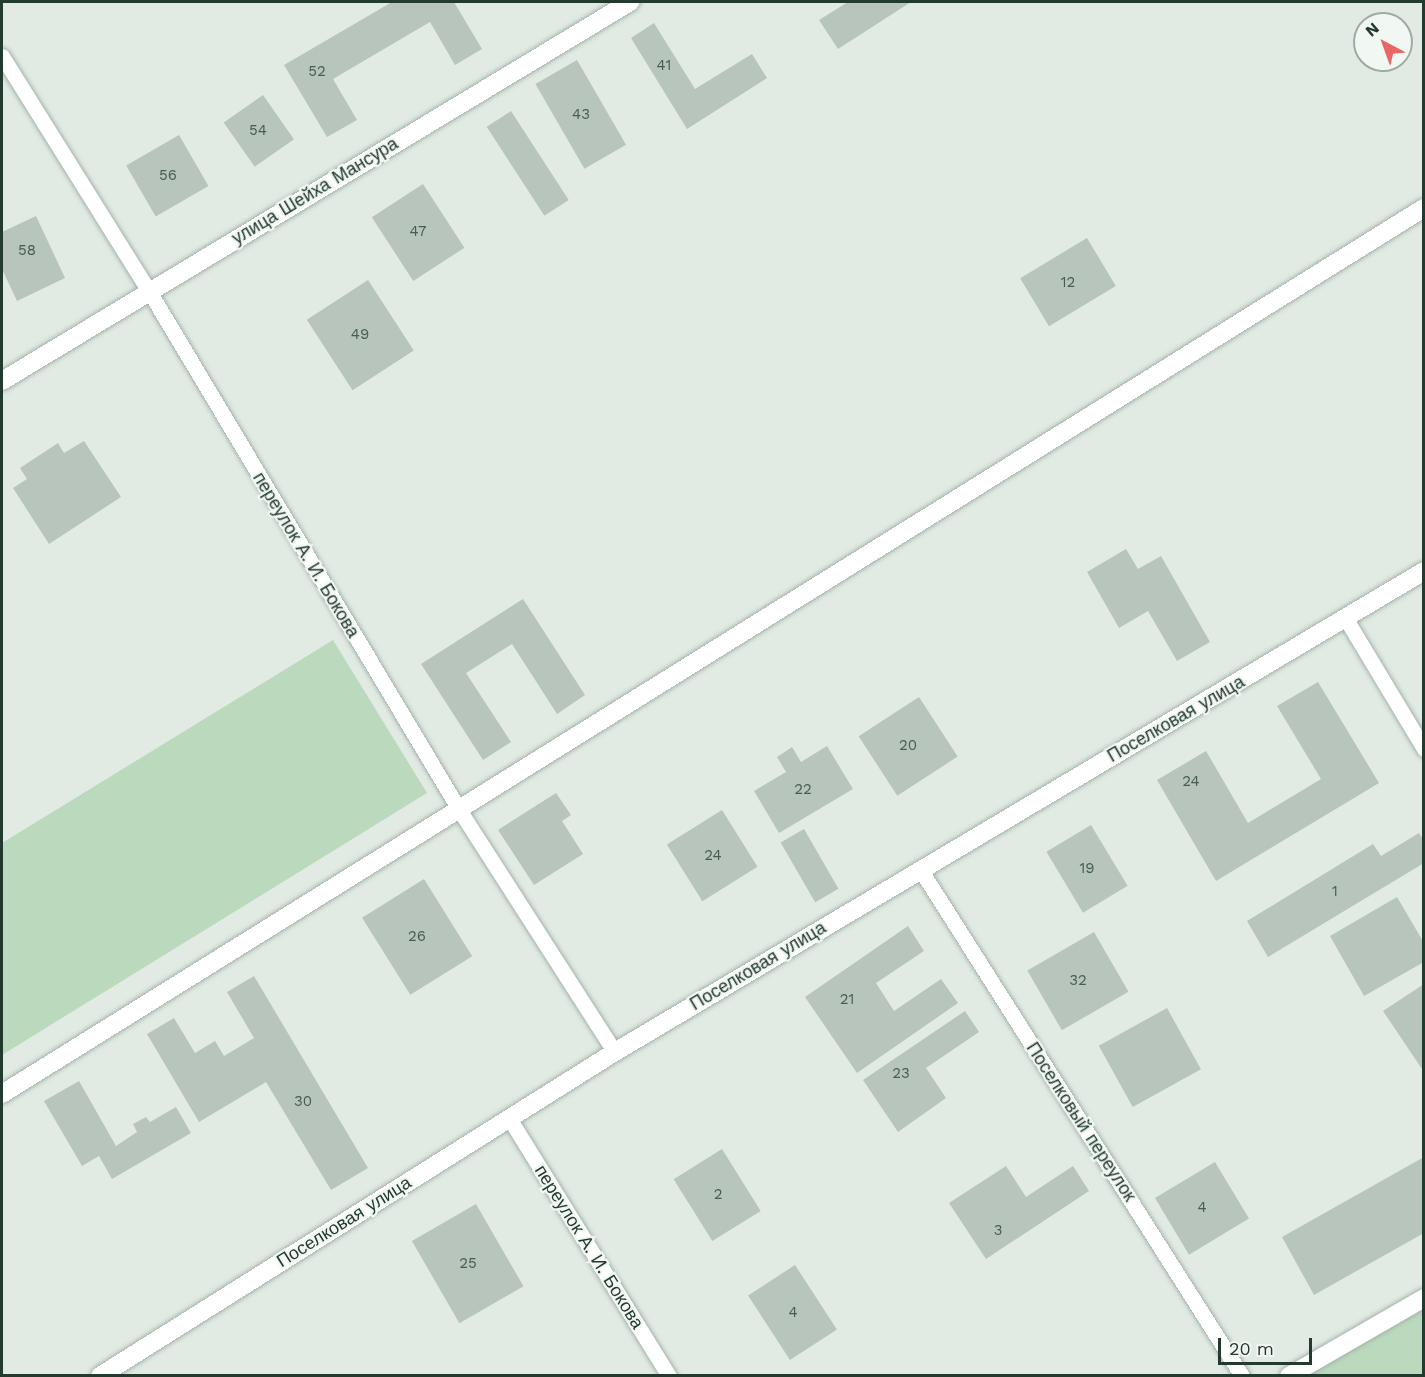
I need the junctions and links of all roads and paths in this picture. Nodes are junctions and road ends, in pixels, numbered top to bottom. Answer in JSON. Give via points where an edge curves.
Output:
{"nodes":[{"id":1,"x":630,"y":2,"type":"edge"},
{"id":2,"x":2,"y":56,"type":"edge"},
{"id":3,"x":1424,"y":208,"type":"edge"},
{"id":4,"x":148,"y":291,"type":"junction"},
{"id":5,"x":2,"y":381,"type":"edge"},
{"id":6,"x":1424,"y":571,"type":"edge"},
{"id":7,"x":1346,"y":619,"type":"junction"},
{"id":8,"x":1424,"y":749,"type":"edge"},
{"id":9,"x":460,"y":811,"type":"junction"},
{"id":10,"x":920,"y":869,"type":"junction"},
{"id":11,"x":615,"y":1052,"type":"junction"},
{"id":12,"x":2,"y":1094,"type":"edge"},
{"id":13,"x":510,"y":1118,"type":"junction"},
{"id":14,"x":1424,"y":1298,"type":"edge"},
{"id":15,"x":104,"y":1374,"type":"edge"},
{"id":16,"x":669,"y":1376,"type":"edge"},
{"id":17,"x":1242,"y":1376,"type":"edge"},
{"id":18,"x":1289,"y":1376,"type":"edge"}],
"edges":[{"from":1,"to":4,"type":"street","name":"улица Шейха Мансура"},
{"from":2,"to":4,"type":"lane","name":"переулок А. И. Бокова"},
{"from":3,"to":9,"type":"street"},
{"from":4,"to":5,"type":"street","name":"улица Шейха Мансура"},
{"from":4,"to":9,"type":"lane","name":"переулок А. И. Бокова"},
{"from":6,"to":7,"type":"street","name":"Поселковая улица"},
{"from":7,"to":8,"type":"lane"},
{"from":7,"to":10,"type":"street","name":"Поселковая улица"},
{"from":9,"to":11,"type":"lane","name":"переулок А. И. Бокова"},
{"from":9,"to":12,"type":"street"},
{"from":10,"to":11,"type":"street","name":"Поселковая улица"},
{"from":10,"to":17,"type":"lane","name":"Поселковый переулок"},
{"from":11,"to":13,"type":"street","name":"Поселковая улица"},
{"from":13,"to":15,"type":"street","name":"Поселковая улица"},
{"from":13,"to":16,"type":"lane","name":"переулок А. И. Бокова"},
{"from":14,"to":18,"type":"street"}]}
